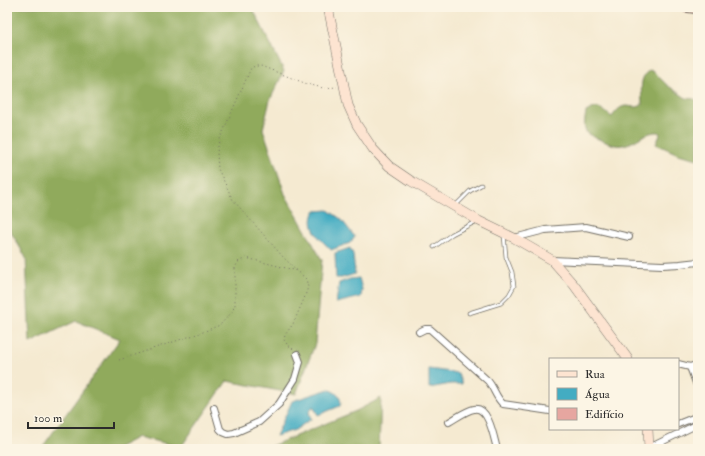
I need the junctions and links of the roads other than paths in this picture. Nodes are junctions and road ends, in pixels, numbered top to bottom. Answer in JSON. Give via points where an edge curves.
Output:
{"nodes":[{"id":1,"x":328,"y":7,"type":"edge"},
{"id":2,"x":480,"y":186,"type":"dead end"},
{"id":3,"x":455,"y":207,"type":"junction"},
{"id":4,"x":479,"y":220,"type":"junction"},
{"id":5,"x":504,"y":233,"type":"junction"},
{"id":6,"x":628,"y":237,"type":"dead end"},
{"id":7,"x":514,"y":238,"type":"junction"},
{"id":8,"x":434,"y":247,"type":"dead end"},
{"id":9,"x":552,"y":260,"type":"junction"},
{"id":10,"x":698,"y":262,"type":"edge"},
{"id":11,"x":469,"y":313,"type":"dead end"},
{"id":12,"x":419,"y":332,"type":"dead end"},
{"id":13,"x":298,"y":354,"type":"road end"},
{"id":14,"x":627,"y":358,"type":"edge"},
{"id":15,"x":679,"y":364,"type":"edge"},
{"id":16,"x":698,"y":364,"type":"edge"},
{"id":17,"x":690,"y":367,"type":"junction"},
{"id":18,"x":698,"y":388,"type":"edge"},
{"id":19,"x":214,"y":408,"type":"dead end"},
{"id":20,"x":549,"y":411,"type":"edge"},
{"id":21,"x":698,"y":416,"type":"edge"},
{"id":22,"x":449,"y":422,"type":"dead end"},
{"id":23,"x":679,"y":424,"type":"edge"},
{"id":24,"x":698,"y":424,"type":"edge"},
{"id":25,"x":648,"y":430,"type":"edge"},
{"id":26,"x":649,"y":448,"type":"edge"},
{"id":27,"x":497,"y":449,"type":"edge"}],
"edges":[{"from":1,"to":3,"type":"main road","via":[[348,105],[357,125],[389,166]]},
{"from":2,"to":3,"type":"lane","via":[[470,191]]},
{"from":3,"to":4,"type":"main road"},
{"from":4,"to":5,"type":"main road"},
{"from":4,"to":8,"type":"lane"},
{"from":5,"to":7,"type":"main road"},
{"from":5,"to":11,"type":"lane","via":[[514,286],[501,303]]},
{"from":6,"to":7,"type":"street","via":[[586,227],[545,230]]},
{"from":7,"to":9,"type":"main road"},
{"from":9,"to":10,"type":"street","via":[[662,265]]},
{"from":9,"to":14,"type":"main road","via":[[574,285]]},
{"from":12,"to":20,"type":"street","via":[[430,329],[488,381],[503,404]]},
{"from":13,"to":19,"type":"street","via":[[300,362],[295,379],[280,404],[259,422],[228,434],[220,429]]},
{"from":15,"to":17,"type":"street"},
{"from":16,"to":17,"type":"street"},
{"from":17,"to":18,"type":"street"},
{"from":21,"to":23,"type":"street"},
{"from":22,"to":27,"type":"street","via":[[472,409],[479,409],[487,416]]},
{"from":24,"to":26,"type":"street"},
{"from":25,"to":26,"type":"main road"}]}
